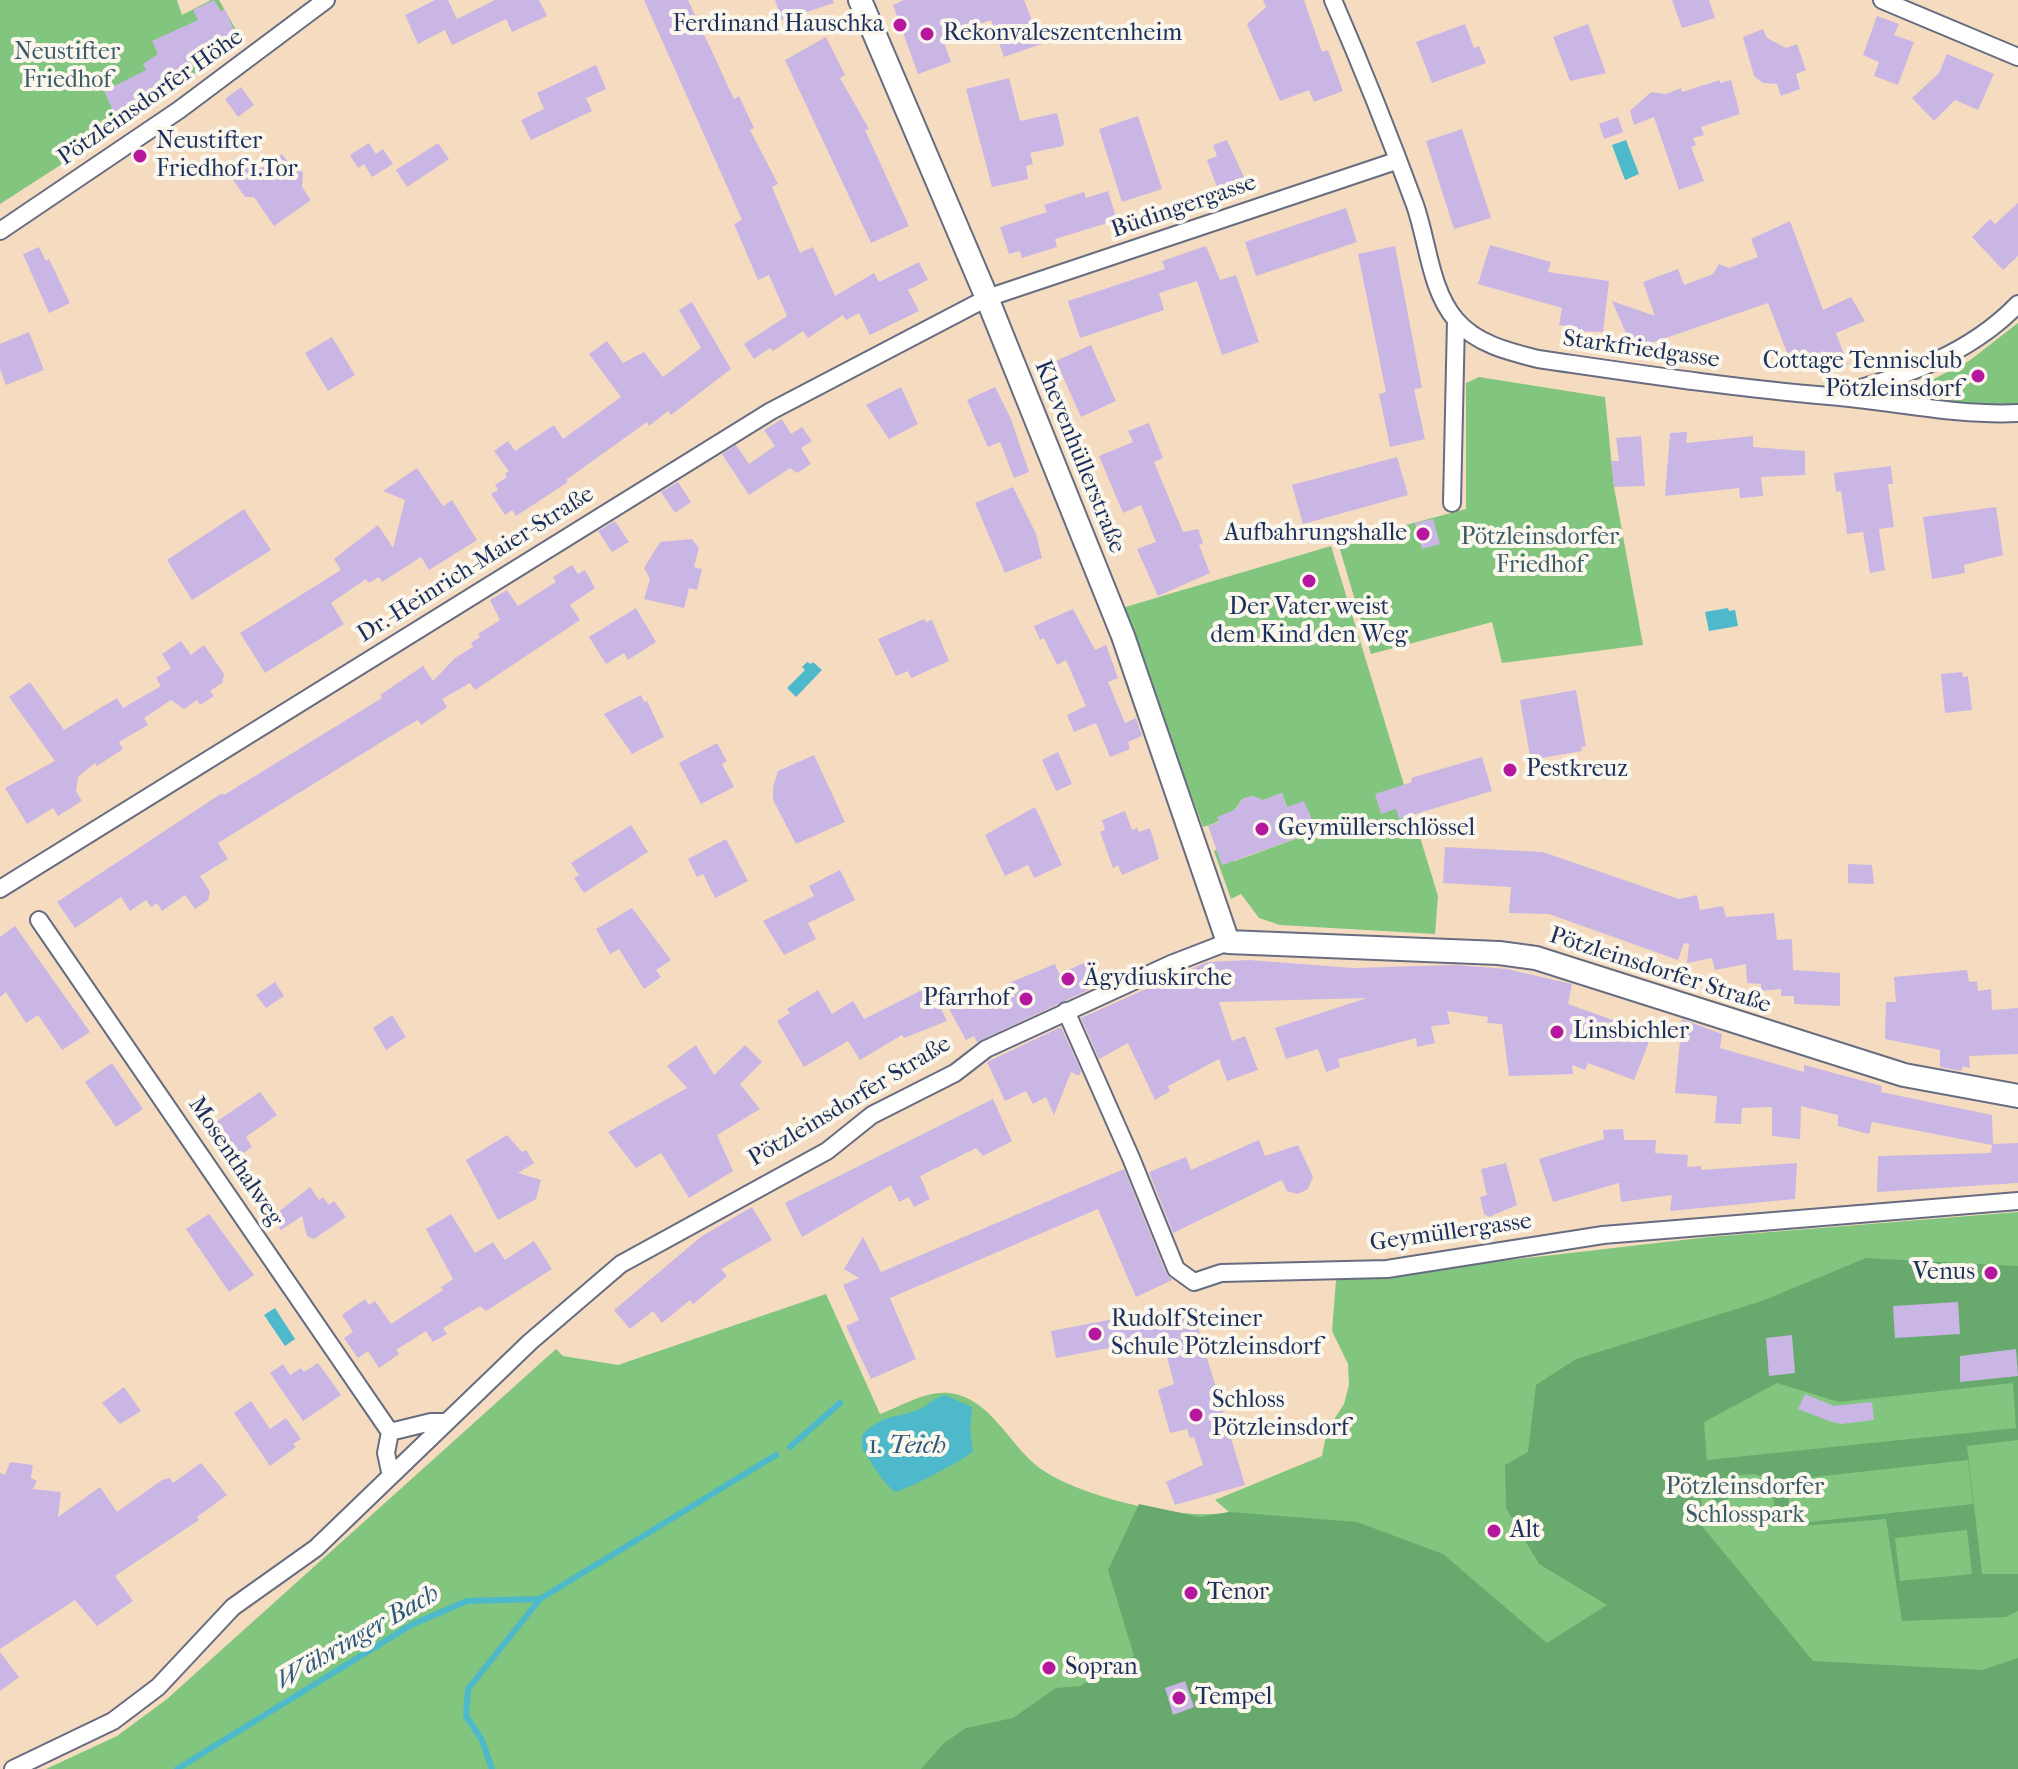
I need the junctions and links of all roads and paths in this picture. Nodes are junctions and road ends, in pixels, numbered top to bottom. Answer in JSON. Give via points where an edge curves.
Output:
{"nodes":[{"id":1,"x":326,"y":0,"type":"edge"},
{"id":2,"x":860,"y":0,"type":"edge"},
{"id":3,"x":1333,"y":0,"type":"edge"},
{"id":4,"x":1882,"y":0,"type":"edge"},
{"id":5,"x":2018,"y":57,"type":"edge"},
{"id":6,"x":1396,"y":161,"type":"junction"},
{"id":7,"x":0,"y":231,"type":"edge"},
{"id":8,"x":987,"y":298,"type":"junction"},
{"id":9,"x":2018,"y":304,"type":"edge"},
{"id":10,"x":1456,"y":320,"type":"junction"},
{"id":11,"x":1829,"y":396,"type":"junction"},
{"id":12,"x":2018,"y":413,"type":"edge"},
{"id":13,"x":1452,"y":503,"type":"dead end"},
{"id":14,"x":0,"y":889,"type":"edge"},
{"id":15,"x":39,"y":920,"type":"dead end"},
{"id":16,"x":1228,"y":942,"type":"junction"},
{"id":17,"x":1066,"y":1011,"type":"junction"},
{"id":18,"x":2018,"y":1096,"type":"edge"},
{"id":19,"x":2018,"y":1201,"type":"edge"},
{"id":20,"x":446,"y":1422,"type":"junction"},
{"id":21,"x":390,"y":1432,"type":"junction"},
{"id":22,"x":391,"y":1476,"type":"junction"},
{"id":23,"x":13,"y":1769,"type":"edge"}],
"edges":[{"from":1,"to":7,"type":"street","name":"Pötzleinsdorfer Höhe","via":[[179,110]]},
{"from":2,"to":8,"type":"street","name":"Khevenhüllerstraße"},
{"from":3,"to":6,"type":"street"},
{"from":4,"to":5,"type":"street"},
{"from":6,"to":8,"type":"street","name":"Büdingergasse"},
{"from":6,"to":10,"type":"street","via":[[1442,295]]},
{"from":8,"to":14,"type":"street","name":"Dr.-Heinrich-Maier-Straße","via":[[771,411]]},
{"from":8,"to":16,"type":"street","name":"Khevenhüllerstraße","via":[[1123,636]]},
{"from":9,"to":11,"type":"street","name":"Starkfriedgasse","via":[[1990,330],[1939,360]]},
{"from":10,"to":11,"type":"street","name":"Starkfriedgasse","via":[[1479,338],[1538,359]]},
{"from":10,"to":13,"type":"street"},
{"from":11,"to":12,"type":"street","name":"Starkfriedgasse","via":[[1923,409]]},
{"from":15,"to":21,"type":"street","name":"Mosenthalweg"},
{"from":16,"to":17,"type":"street","name":"Pötzleinsdorfer Straße"},
{"from":16,"to":18,"type":"street","name":"Pötzleinsdorfer Straße","via":[[1536,958],[1904,1075]]},
{"from":17,"to":19,"type":"street","name":"Geymüllergasse","via":[[1176,1269],[1194,1282],[1221,1273],[1387,1269],[1603,1235]]},
{"from":17,"to":20,"type":"street","name":"Pötzleinsdorfer Straße","via":[[986,1049],[955,1073],[872,1115],[827,1151],[621,1264]]},
{"from":20,"to":21,"type":"street"},
{"from":20,"to":22,"type":"street","name":"Pötzleinsdorfer Straße"},
{"from":21,"to":22,"type":"street","via":[[386,1453]]},
{"from":22,"to":23,"type":"street","name":"Pötzleinsdorfer Straße","via":[[316,1548],[233,1607],[158,1687],[113,1721]]}]}
